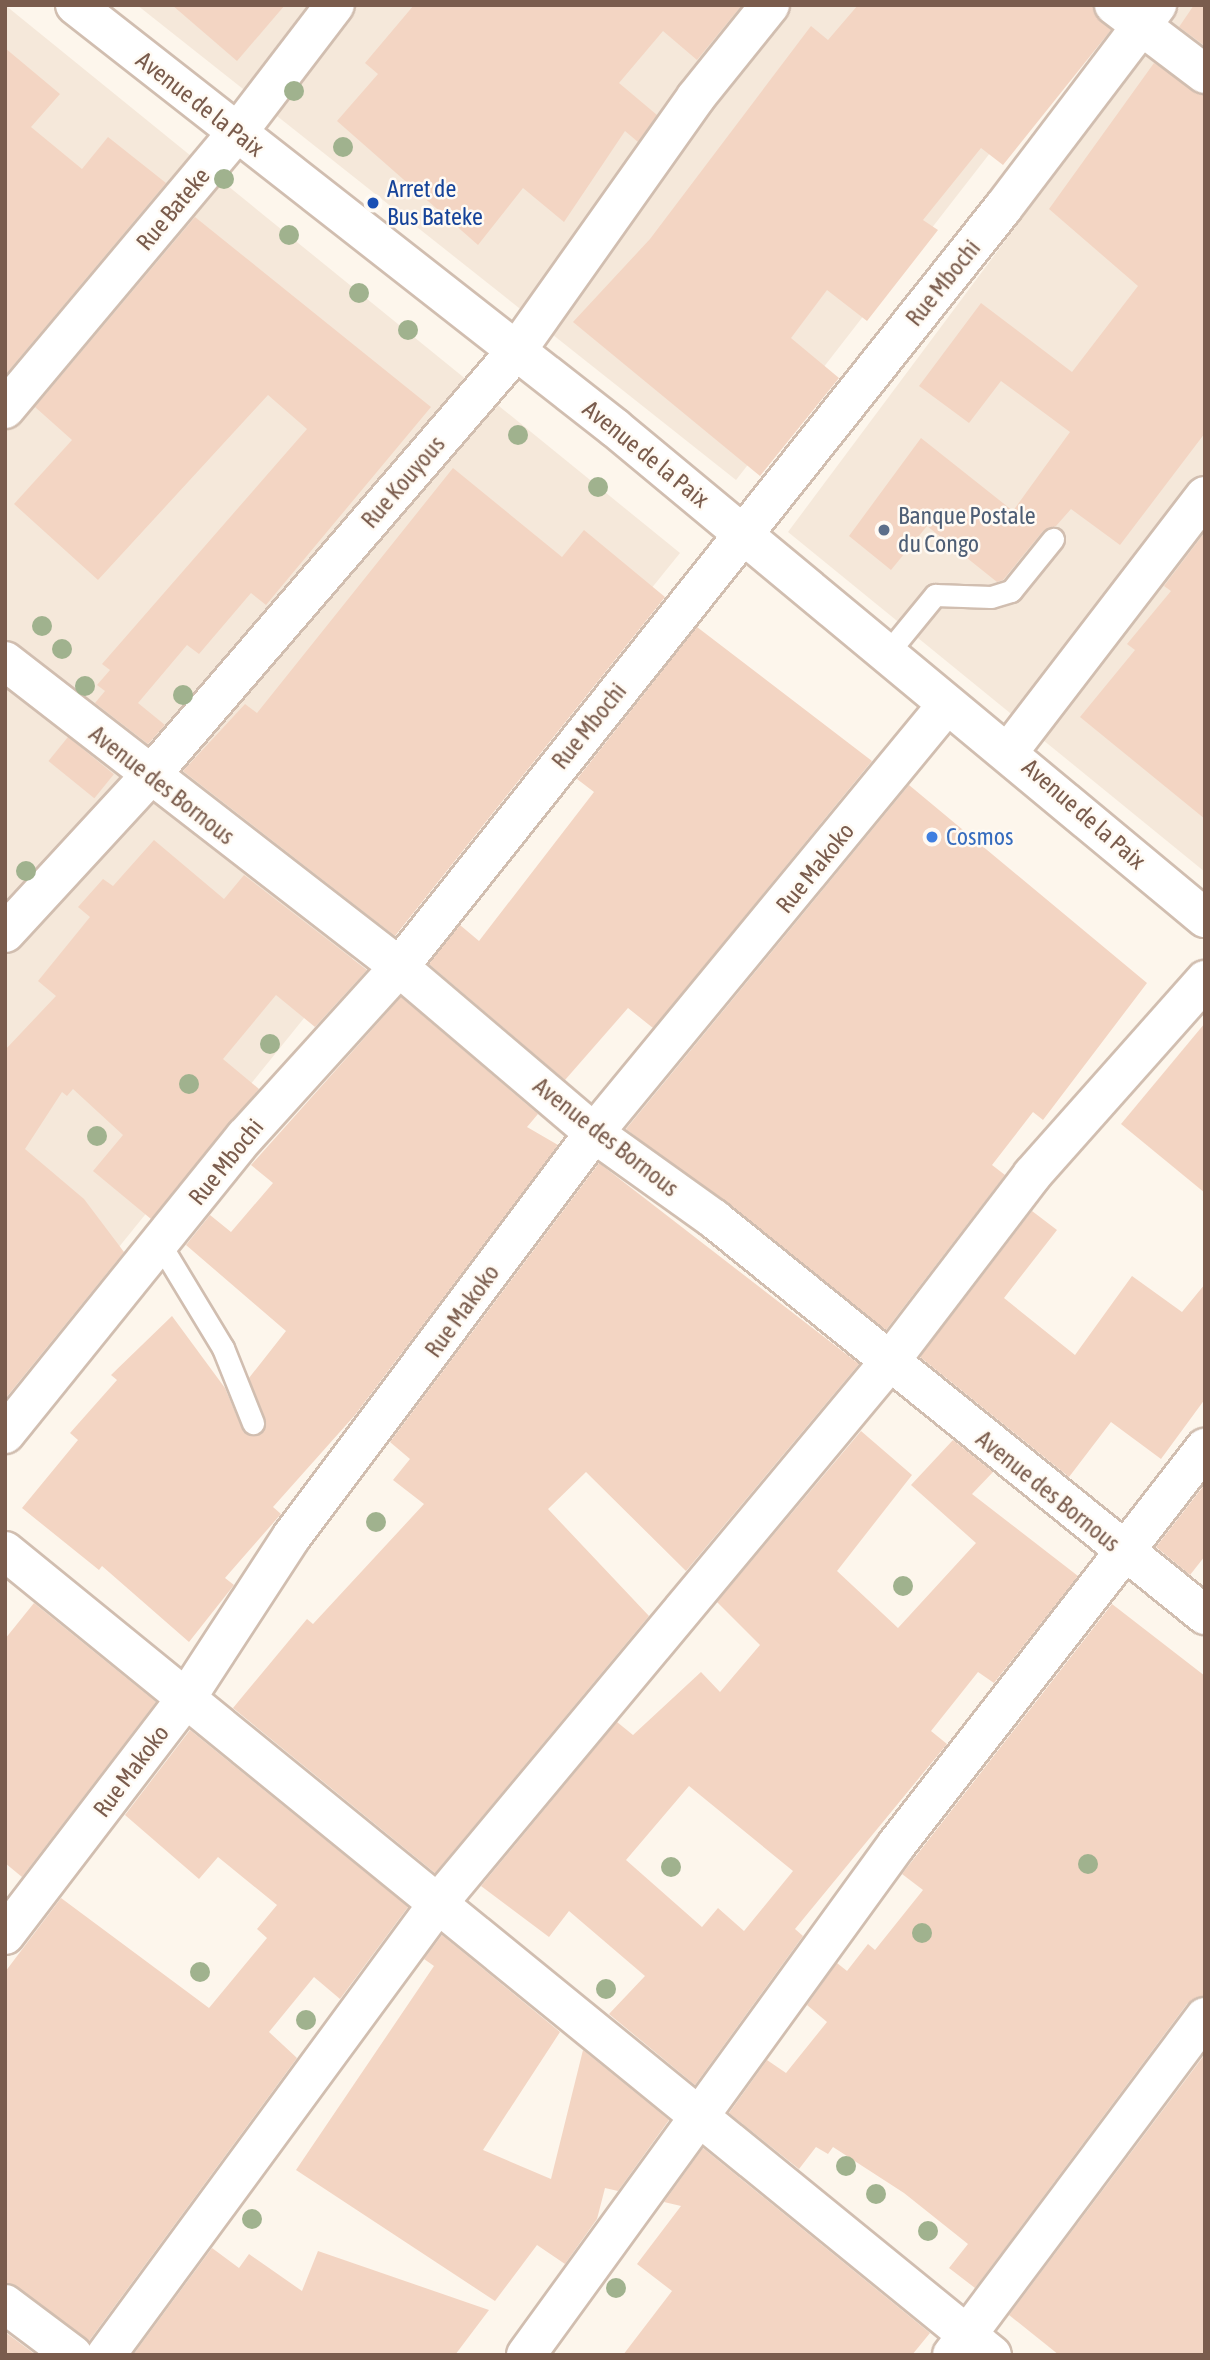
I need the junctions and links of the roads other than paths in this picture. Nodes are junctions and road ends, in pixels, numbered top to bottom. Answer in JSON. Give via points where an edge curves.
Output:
{"nodes":[{"id":1,"x":75,"y":5,"type":"edge"},
{"id":2,"x":335,"y":5,"type":"edge"},
{"id":3,"x":770,"y":5,"type":"edge"},
{"id":4,"x":1137,"y":13,"type":"edge"},
{"id":5,"x":1205,"y":74,"type":"edge"},
{"id":6,"x":237,"y":133,"type":"junction"},
{"id":7,"x":517,"y":350,"type":"junction"},
{"id":8,"x":5,"y":410,"type":"edge"},
{"id":9,"x":1205,"y":496,"type":"edge"},
{"id":10,"x":742,"y":534,"type":"junction"},
{"id":11,"x":1053,"y":539,"type":"dead end"},
{"id":12,"x":885,"y":656,"type":"junction"},
{"id":13,"x":5,"y":660,"type":"edge"},
{"id":14,"x":945,"y":707,"type":"junction"},
{"id":15,"x":1010,"y":750,"type":"junction"},
{"id":16,"x":149,"y":777,"type":"junction"},
{"id":17,"x":1204,"y":916,"type":"edge"},
{"id":18,"x":5,"y":933,"type":"edge"},
{"id":19,"x":399,"y":967,"type":"junction"},
{"id":20,"x":1205,"y":980,"type":"edge"},
{"id":21,"x":594,"y":1133,"type":"junction"},
{"id":22,"x":160,"y":1244,"type":"junction"},
{"id":23,"x":890,"y":1361,"type":"junction"},
{"id":24,"x":253,"y":1423,"type":"dead end"},
{"id":25,"x":5,"y":1434,"type":"edge"},
{"id":26,"x":1205,"y":1448,"type":"edge"},
{"id":27,"x":5,"y":1551,"type":"edge"},
{"id":28,"x":1123,"y":1551,"type":"junction"},
{"id":29,"x":1205,"y":1615,"type":"edge"},
{"id":30,"x":187,"y":1698,"type":"junction"},
{"id":31,"x":439,"y":1902,"type":"junction"},
{"id":32,"x":5,"y":1935,"type":"edge"},
{"id":33,"x":1205,"y":2017,"type":"edge"},
{"id":34,"x":700,"y":2117,"type":"junction"},
{"id":35,"x":5,"y":2304,"type":"edge"},
{"id":36,"x":970,"y":2348,"type":"edge"},
{"id":37,"x":74,"y":2355,"type":"edge"},
{"id":38,"x":106,"y":2355,"type":"edge"},
{"id":39,"x":526,"y":2355,"type":"edge"}],
"edges":[{"from":1,"to":6,"type":"street","name":"Avenue de la Paix"},
{"from":2,"to":6,"type":"street","name":"Rue Bateke"},
{"from":3,"to":7,"type":"street","name":"Rue Kouyous","via":[[696,97]]},
{"from":4,"to":5,"type":"street"},
{"from":4,"to":10,"type":"street","name":"Rue Mbochi"},
{"from":6,"to":7,"type":"street","name":"Avenue de la Paix"},
{"from":6,"to":8,"type":"street","name":"Rue Bateke"},
{"from":7,"to":10,"type":"street","name":"Avenue de la Paix"},
{"from":7,"to":16,"type":"street","name":"Rue Kouyous"},
{"from":9,"to":15,"type":"street"},
{"from":10,"to":12,"type":"street","name":"Avenue de la Paix"},
{"from":10,"to":19,"type":"street","name":"Rue Mbochi"},
{"from":11,"to":12,"type":"lane","via":[[1011,591],[991,597],[935,595]]},
{"from":12,"to":14,"type":"street","name":"Avenue de la Paix"},
{"from":13,"to":16,"type":"street","name":"Avenue des Bornous"},
{"from":14,"to":15,"type":"street","name":"Avenue de la Paix"},
{"from":14,"to":21,"type":"street","name":"Rue Makoko"},
{"from":15,"to":17,"type":"street","name":"Avenue de la Paix"},
{"from":16,"to":18,"type":"street","name":"Rue Kouyous"},
{"from":16,"to":19,"type":"street","name":"Avenue des Bornous"},
{"from":19,"to":21,"type":"street","name":"Avenue des Bornous"},
{"from":19,"to":22,"type":"street","name":"Rue Mbochi","via":[[245,1137]]},
{"from":20,"to":23,"type":"street","via":[[1032,1175]]},
{"from":21,"to":23,"type":"street","name":"Avenue des Bornous","via":[[714,1219]]},
{"from":21,"to":30,"type":"street","name":"Rue Makoko","via":[[292,1536]]},
{"from":22,"to":24,"type":"lane","via":[[223,1348]]},
{"from":22,"to":25,"type":"street","name":"Rue Mbochi"},
{"from":23,"to":28,"type":"street","name":"Avenue des Bornous"},
{"from":23,"to":31,"type":"street"},
{"from":26,"to":28,"type":"street"},
{"from":27,"to":30,"type":"street"},
{"from":28,"to":29,"type":"street","name":"Avenue des Bornous"},
{"from":28,"to":34,"type":"street","via":[[897,1844]]},
{"from":30,"to":31,"type":"street"},
{"from":30,"to":32,"type":"street","name":"Rue Makoko"},
{"from":31,"to":34,"type":"street"},
{"from":31,"to":38,"type":"street"},
{"from":33,"to":36,"type":"street"},
{"from":34,"to":36,"type":"street"},
{"from":34,"to":39,"type":"street"},
{"from":35,"to":37,"type":"street"}]}
